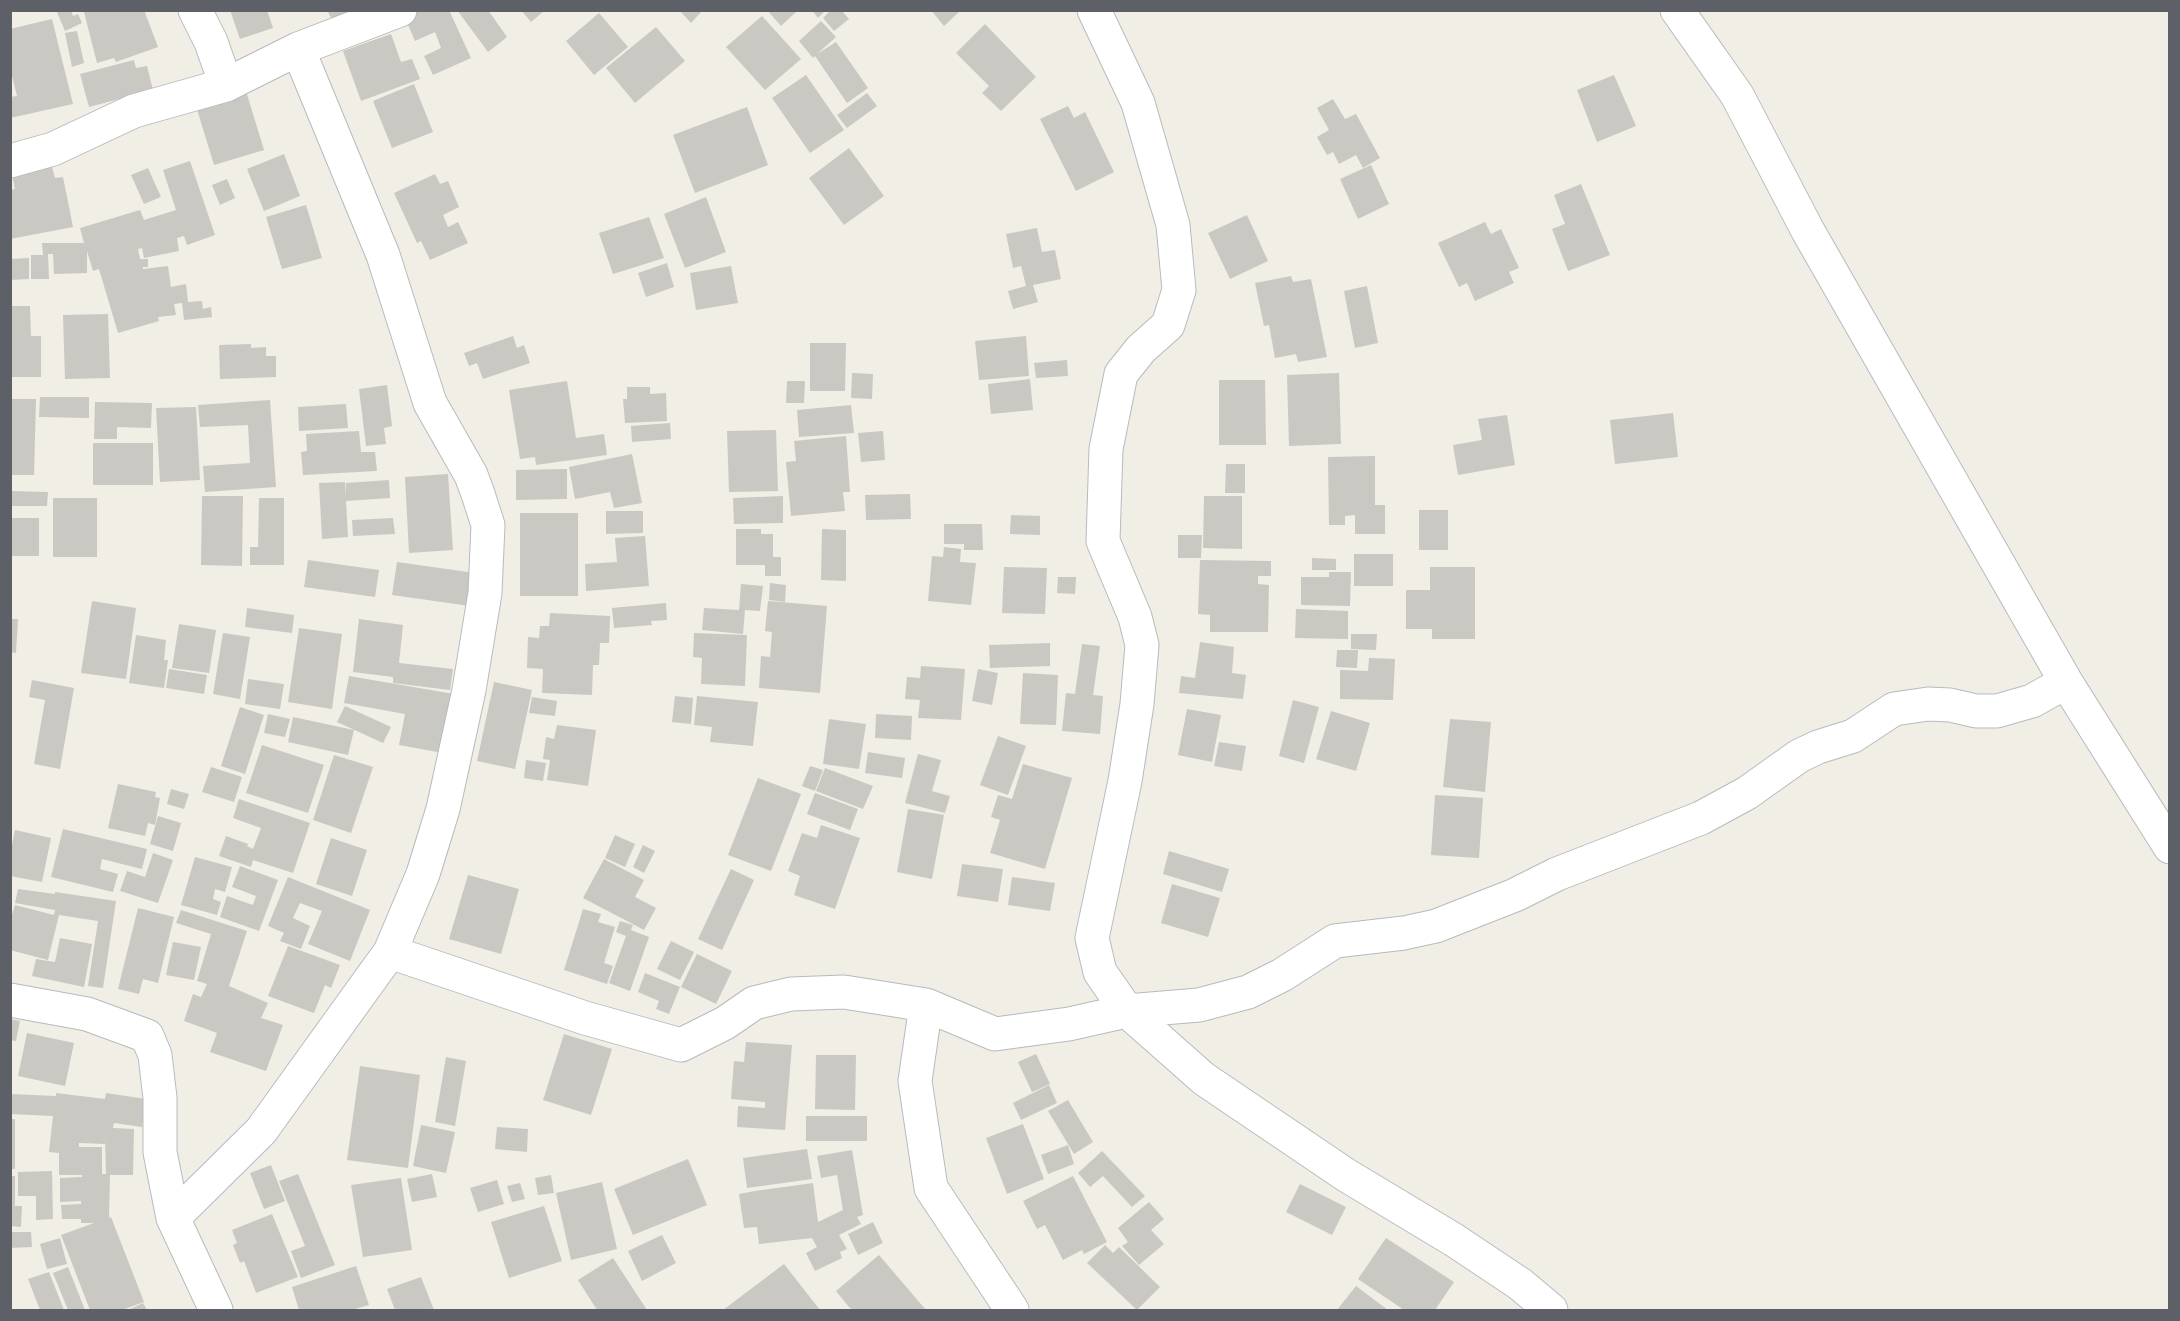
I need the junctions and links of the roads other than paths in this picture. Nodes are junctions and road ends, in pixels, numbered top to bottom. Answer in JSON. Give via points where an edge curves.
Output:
{"nodes":[{"id":1,"x":195,"y":10,"type":"edge"},
{"id":2,"x":400,"y":10,"type":"edge"},
{"id":3,"x":1094,"y":10,"type":"edge"},
{"id":4,"x":1677,"y":10,"type":"edge"},
{"id":5,"x":298,"y":49,"type":"junction"},
{"id":6,"x":226,"y":85,"type":"junction"},
{"id":7,"x":10,"y":161,"type":"edge"},
{"id":8,"x":2066,"y":682,"type":"junction"},
{"id":9,"x":2169,"y":847,"type":"edge"},
{"id":10,"x":390,"y":952,"type":"junction"},
{"id":11,"x":10,"y":1000,"type":"edge"},
{"id":12,"x":926,"y":1005,"type":"junction"},
{"id":13,"x":1127,"y":1011,"type":"junction"},
{"id":14,"x":172,"y":1218,"type":"junction"},
{"id":15,"x":216,"y":1311,"type":"edge"},
{"id":16,"x":1012,"y":1311,"type":"edge"},
{"id":17,"x":1551,"y":1311,"type":"edge"}],
"edges":[{"from":1,"to":6,"type":"street"},
{"from":2,"to":5,"type":"street"},
{"from":3,"to":13,"type":"street","via":[[1138,103],[1173,225],[1179,290],[1168,325],[1121,374],[1106,449],[1103,541],[1135,617],[1142,645],[1125,781],[1092,938],[1100,972]]},
{"from":4,"to":8,"type":"street","via":[[1737,94],[1808,231]]},
{"from":5,"to":6,"type":"street"},
{"from":5,"to":10,"type":"street","via":[[383,255],[430,404],[471,475],[488,525],[483,604],[443,808],[423,874]]},
{"from":6,"to":7,"type":"street","via":[[134,111],[53,149]]},
{"from":8,"to":9,"type":"street"},
{"from":8,"to":13,"type":"street","via":[[2032,701],[1997,711],[1928,704],[1894,709],[1854,736],[1799,756],[1747,793],[1701,818],[1557,874],[1505,899],[1436,926],[1335,941],[1248,992],[1199,1005]]},
{"from":10,"to":12,"type":"street","via":[[681,1046],[754,1003],[791,994],[844,992]]},
{"from":10,"to":14,"type":"street","via":[[261,1131]]},
{"from":11,"to":14,"type":"street","via":[[87,1014],[147,1036],[155,1055],[160,1152]]},
{"from":12,"to":13,"type":"street","via":[[995,1034],[1070,1024]]},
{"from":12,"to":16,"type":"street","via":[[915,1081],[931,1188]]},
{"from":13,"to":17,"type":"street","via":[[1204,1079],[1520,1284]]},
{"from":14,"to":15,"type":"street"}]}
